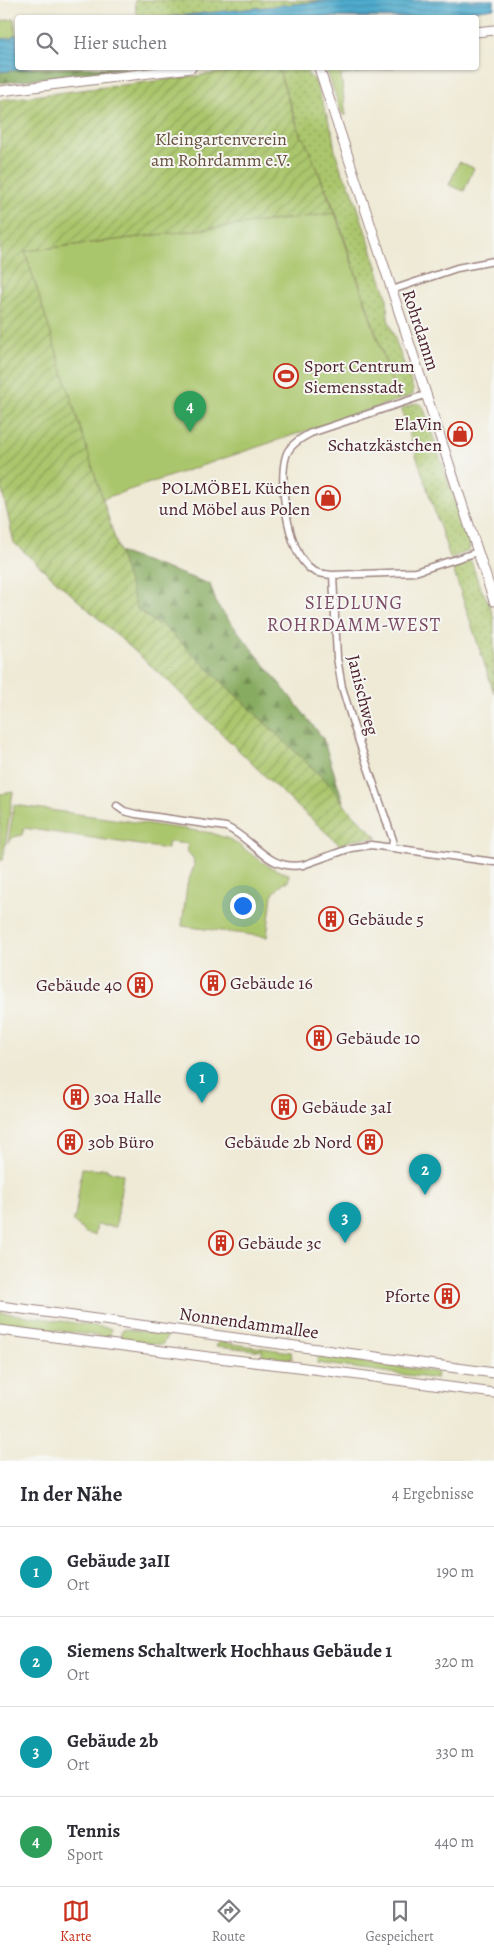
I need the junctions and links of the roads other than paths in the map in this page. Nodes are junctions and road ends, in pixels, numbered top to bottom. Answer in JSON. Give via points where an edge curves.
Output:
{"nodes":[{"id":1,"x":494,"y":30,"type":"edge"},
{"id":2,"x":479,"y":32,"type":"edge"},
{"id":3,"x":174,"y":70,"type":"edge"},
{"id":4,"x":320,"y":70,"type":"edge"},
{"id":5,"x":0,"y":91,"type":"edge"},
{"id":6,"x":494,"y":261,"type":"edge"},
{"id":7,"x":392,"y":290,"type":"junction"},
{"id":8,"x":425,"y":395,"type":"junction"},
{"id":9,"x":478,"y":552,"type":"junction"},
{"id":10,"x":333,"y":575,"type":"junction"},
{"id":11,"x":494,"y":601,"type":"edge"},
{"id":12,"x":117,"y":806,"type":"dead end"},
{"id":13,"x":392,"y":847,"type":"junction"},
{"id":14,"x":494,"y":862,"type":"edge"},
{"id":15,"x":0,"y":1306,"type":"edge"},
{"id":16,"x":0,"y":1330,"type":"edge"},
{"id":17,"x":494,"y":1373,"type":"edge"},
{"id":18,"x":494,"y":1394,"type":"edge"}],
"edges":[{"from":1,"to":2,"type":"main road"},
{"from":3,"to":5,"type":"main road"},
{"from":4,"to":7,"type":"main road","name":"Rohrdamm"},
{"from":6,"to":7,"type":"street","via":[[453,269]]},
{"from":7,"to":8,"type":"main road","name":"Rohrdamm"},
{"from":8,"to":9,"type":"main road","name":"Rohrdamm"},
{"from":8,"to":10,"type":"street","via":[[311,433],[294,444],[285,456],[285,505],[293,542],[309,568]]},
{"from":9,"to":10,"type":"street","via":[[415,572]]},
{"from":9,"to":11,"type":"main road","name":"Rohrdamm"},
{"from":10,"to":13,"type":"street","name":"Janischweg","via":[[339,673],[393,840]]},
{"from":12,"to":13,"type":"street","via":[[124,811],[226,827],[274,862],[289,866],[363,846]]},
{"from":13,"to":14,"type":"street"},
{"from":15,"to":17,"type":"main road","name":"Nonnendammallee"},
{"from":16,"to":18,"type":"main road","name":"Nonnendammallee","via":[[298,1366]]}]}
